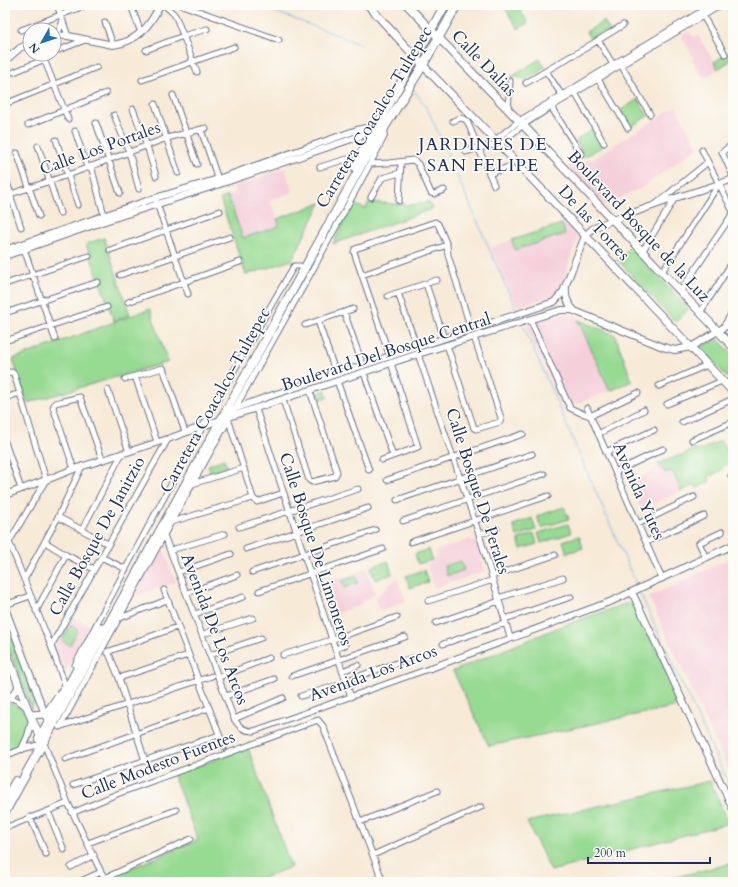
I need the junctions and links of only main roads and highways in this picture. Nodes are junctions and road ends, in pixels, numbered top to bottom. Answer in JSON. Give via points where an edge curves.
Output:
{"nodes":[{"id":1,"x":368,"y":5,"type":"edge"},
{"id":2,"x":406,"y":5,"type":"edge"},
{"id":3,"x":445,"y":5,"type":"edge"},
{"id":4,"x":457,"y":5,"type":"edge"},
{"id":5,"x":431,"y":31,"type":"junction"},
{"id":6,"x":438,"y":39,"type":"junction"},
{"id":7,"x":416,"y":58,"type":"junction"},
{"id":8,"x":423,"y":65,"type":"junction"},
{"id":9,"x":521,"y":123,"type":"joint"},
{"id":10,"x":379,"y":128,"type":"junction"},
{"id":11,"x":733,"y":347,"type":"edge"},
{"id":12,"x":733,"y":392,"type":"edge"},
{"id":13,"x":220,"y":419,"type":"junction"},
{"id":14,"x":5,"y":649,"type":"edge"},
{"id":15,"x":30,"y":715,"type":"junction"},
{"id":16,"x":52,"y":722,"type":"junction"},
{"id":17,"x":40,"y":742,"type":"junction"},
{"id":18,"x":5,"y":800,"type":"edge"},
{"id":19,"x":5,"y":812,"type":"edge"}],
"edges":[{"from":1,"to":7,"type":"main road","name":"De las Torres"},
{"from":2,"to":5,"type":"main road","name":"Calle Dalias"},
{"from":3,"to":5,"type":"main road","name":"Carretera Coacalco-Tultepec"},
{"from":4,"to":6,"type":"main road","name":"Carretera Coacalco-Tultepec"},
{"from":5,"to":6,"type":"main road","name":"Calle Dalias"},
{"from":5,"to":7,"type":"main road","name":"Carretera Coacalco-Tultepec"},
{"from":6,"to":8,"type":"main road","name":"Carretera Coacalco-Tultepec"},
{"from":6,"to":9,"type":"main road","name":"Calle Dalias"},
{"from":7,"to":8,"type":"main road","name":"De las Torres"},
{"from":7,"to":10,"type":"main road","name":"Carretera Coacalco-Tultepec"},
{"from":8,"to":10,"type":"main road","name":"Carretera Coacalco-Tultepec"},
{"from":8,"to":12,"type":"main road","name":"De las Torres"},
{"from":9,"to":11,"type":"main road","name":"Boulevard Bosque de la Luz","via":[[700,313],[720,330]]},
{"from":10,"to":13,"type":"main road","name":"Carretera Coacalco-Tultepec","via":[[362,164]]},
{"from":10,"to":13,"type":"main road","name":"Carretera Coacalco-Tultepec","via":[[357,162],[300,266]]},
{"from":13,"to":16,"type":"main road","name":"Carretera Coacalco-Tultepec"},
{"from":13,"to":16,"type":"main road","name":"Carretera Coacalco-Tultepec","via":[[55,709]]},
{"from":14,"to":15,"type":"main road"},
{"from":15,"to":16,"type":"main road"},
{"from":15,"to":17,"type":"main road"},
{"from":16,"to":17,"type":"main road","name":"Carretera Coacalco-Tultepec"},
{"from":17,"to":18,"type":"main road","name":"Carretera Coacalco-Tultepec"},
{"from":17,"to":19,"type":"main road","name":"Carretera Coacalco-Tultepec"}]}
